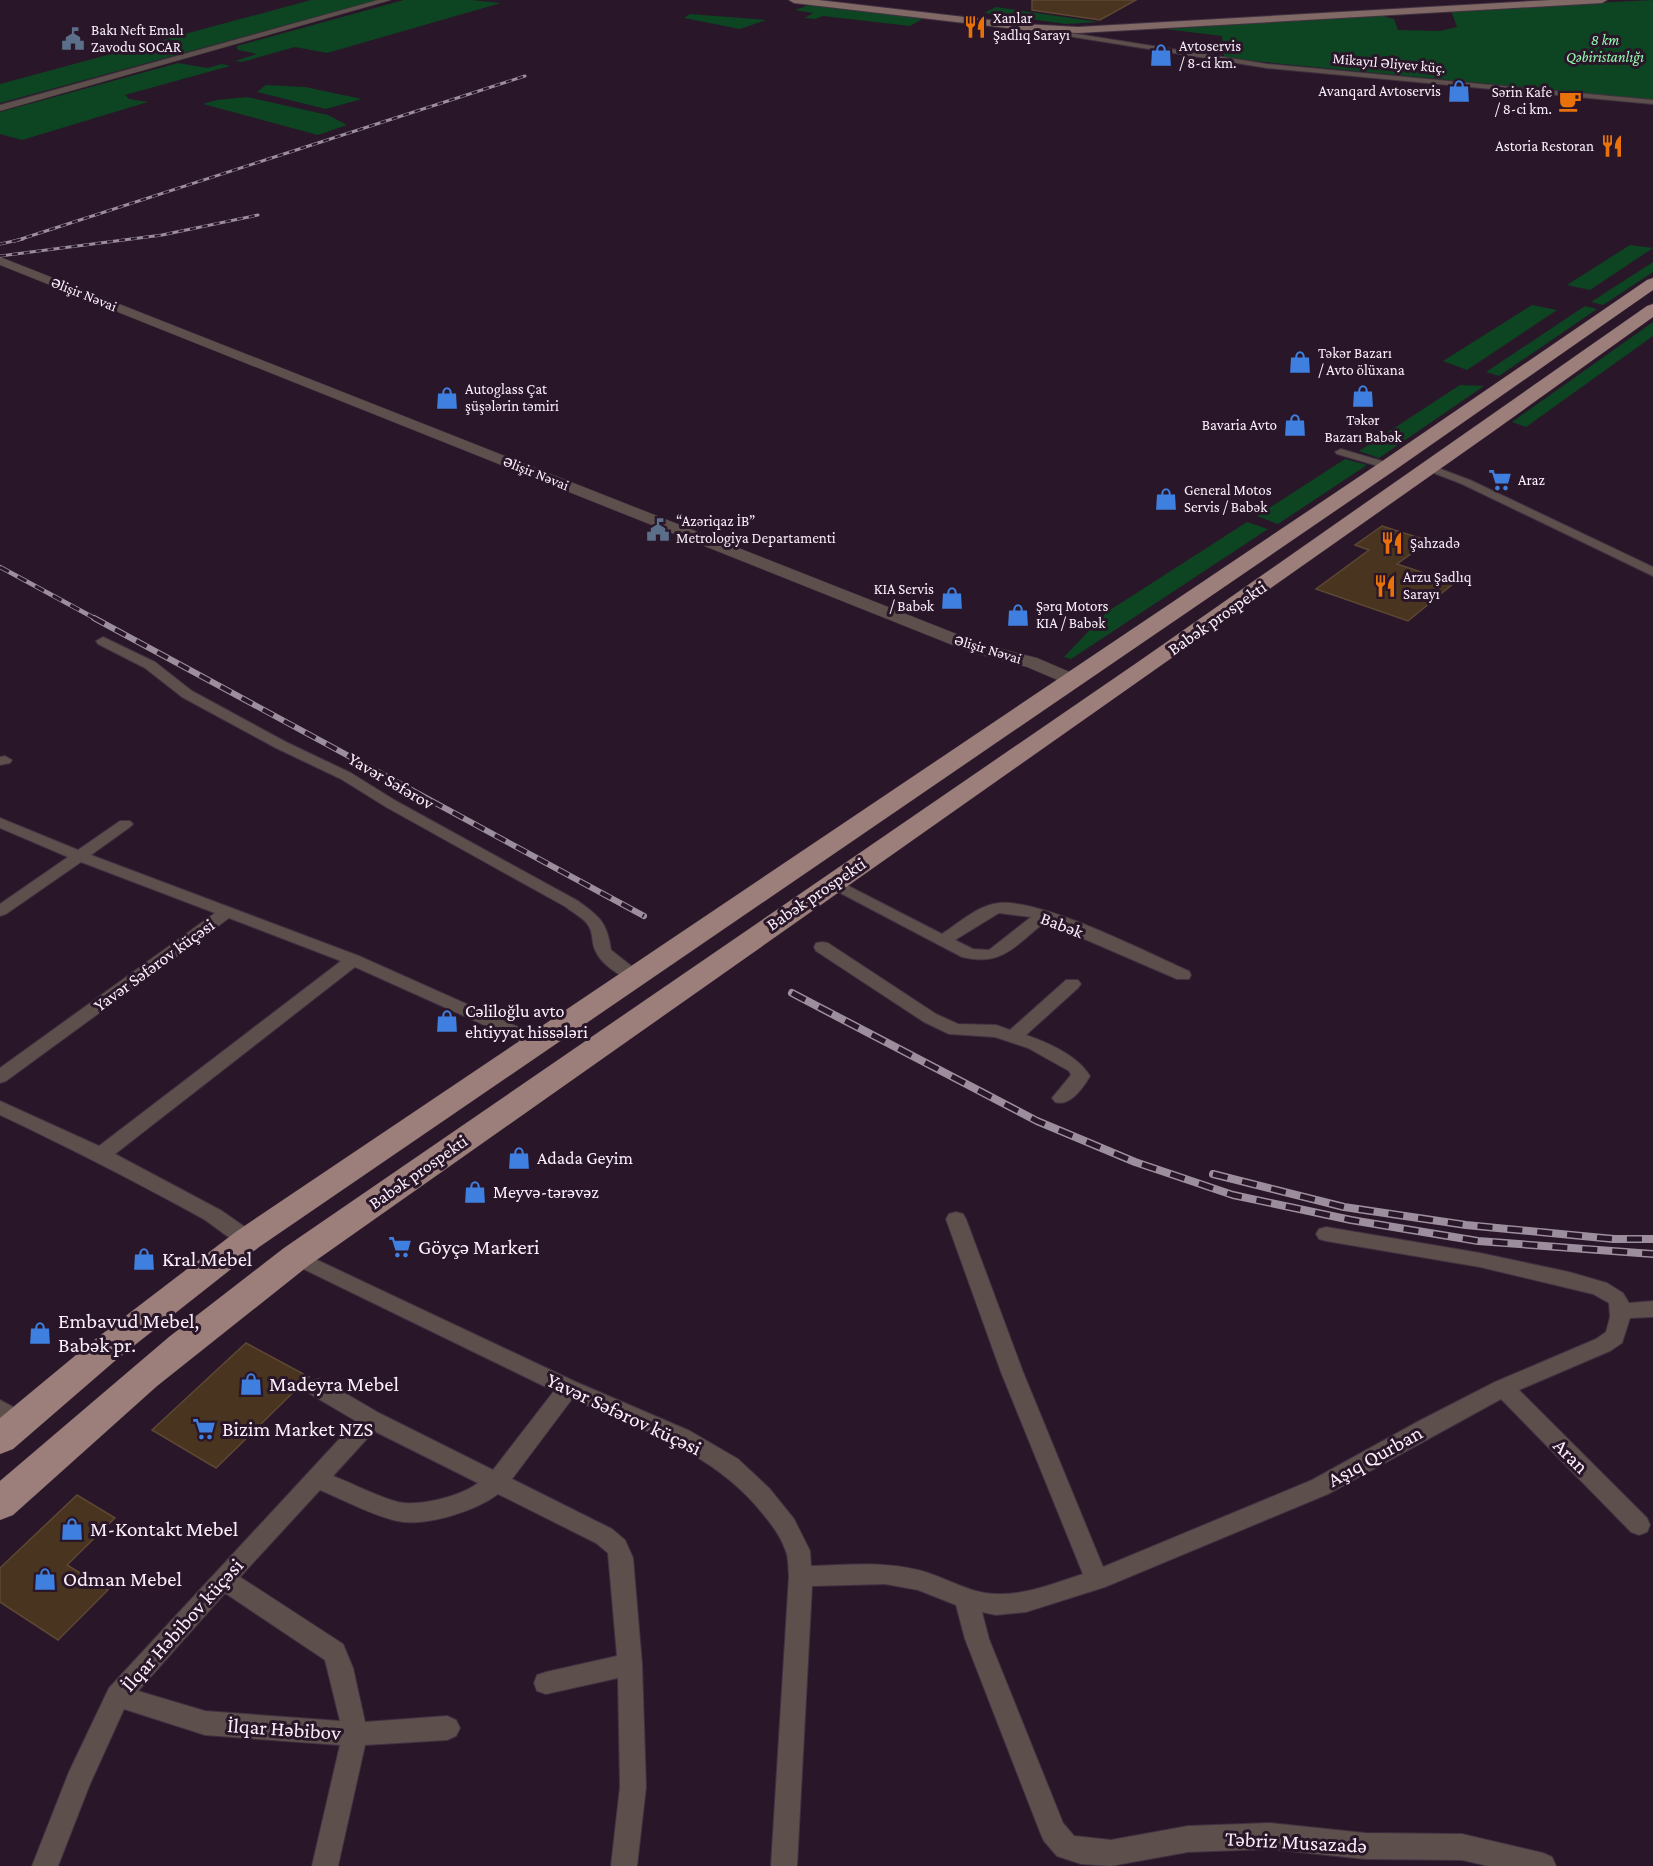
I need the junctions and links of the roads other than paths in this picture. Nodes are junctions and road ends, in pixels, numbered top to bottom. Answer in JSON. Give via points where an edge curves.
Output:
{"nodes":[{"id":1,"x":387,"y":0,"type":"edge"},
{"id":2,"x":794,"y":0,"type":"edge"},
{"id":3,"x":825,"y":0,"type":"edge"},
{"id":4,"x":1560,"y":0,"type":"edge"},
{"id":5,"x":1602,"y":0,"type":"edge"},
{"id":6,"x":1007,"y":26,"type":"junction"},
{"id":7,"x":1042,"y":26,"type":"junction"},
{"id":8,"x":1057,"y":30,"type":"junction"},
{"id":9,"x":1078,"y":34,"type":"junction"},
{"id":10,"x":1653,"y":102,"type":"edge"},
{"id":11,"x":0,"y":108,"type":"edge"},
{"id":12,"x":0,"y":261,"type":"edge"},
{"id":13,"x":1653,"y":283,"type":"edge"},
{"id":14,"x":1653,"y":302,"type":"edge"},
{"id":15,"x":1653,"y":309,"type":"edge"},
{"id":16,"x":1599,"y":321,"type":"junction"},
{"id":17,"x":1586,"y":358,"type":"junction"},
{"id":18,"x":1341,"y":452,"type":"dead end"},
{"id":19,"x":1388,"y":466,"type":"junction"},
{"id":20,"x":1430,"y":468,"type":"junction"},
{"id":21,"x":1653,"y":572,"type":"edge"},
{"id":22,"x":104,"y":641,"type":"dead end"},
{"id":23,"x":1073,"y":680,"type":"junction"},
{"id":24,"x":0,"y":823,"type":"edge"},
{"id":25,"x":125,"y":824,"type":"dead end"},
{"id":26,"x":80,"y":856,"type":"junction"},
{"id":27,"x":833,"y":883,"type":"junction"},
{"id":28,"x":0,"y":910,"type":"edge"},
{"id":29,"x":228,"y":911,"type":"junction"},
{"id":30,"x":1043,"y":916,"type":"junction"},
{"id":31,"x":943,"y":941,"type":"junction"},
{"id":32,"x":822,"y":947,"type":"dead end"},
{"id":33,"x":353,"y":960,"type":"junction"},
{"id":34,"x":1183,"y":975,"type":"dead end"},
{"id":35,"x":636,"y":976,"type":"junction"},
{"id":36,"x":1072,"y":984,"type":"dead end"},
{"id":37,"x":1013,"y":1037,"type":"junction"},
{"id":38,"x":539,"y":1043,"type":"junction"},
{"id":39,"x":0,"y":1077,"type":"edge"},
{"id":40,"x":1061,"y":1098,"type":"dead end"},
{"id":41,"x":0,"y":1107,"type":"edge"},
{"id":42,"x":101,"y":1155,"type":"junction"},
{"id":43,"x":956,"y":1219,"type":"dead end"},
{"id":44,"x":1326,"y":1234,"type":"dead end"},
{"id":45,"x":248,"y":1239,"type":"junction"},
{"id":46,"x":296,"y":1257,"type":"junction"},
{"id":47,"x":1653,"y":1309,"type":"edge"},
{"id":48,"x":1622,"y":1311,"type":"junction"},
{"id":49,"x":318,"y":1388,"type":"dead end"},
{"id":50,"x":568,"y":1388,"type":"junction"},
{"id":51,"x":1503,"y":1388,"type":"junction"},
{"id":52,"x":10,"y":1415,"type":"edge"},
{"id":53,"x":371,"y":1419,"type":"junction"},
{"id":54,"x":0,"y":1439,"type":"edge"},
{"id":55,"x":316,"y":1479,"type":"junction"},
{"id":56,"x":497,"y":1482,"type":"junction"},
{"id":57,"x":0,"y":1504,"type":"edge"},
{"id":58,"x":1639,"y":1525,"type":"dead end"},
{"id":59,"x":801,"y":1575,"type":"junction"},
{"id":60,"x":223,"y":1579,"type":"junction"},
{"id":61,"x":1097,"y":1580,"type":"junction"},
{"id":62,"x":966,"y":1598,"type":"junction"},
{"id":63,"x":630,"y":1664,"type":"junction"},
{"id":64,"x":546,"y":1683,"type":"dead end"},
{"id":65,"x":118,"y":1696,"type":"junction"},
{"id":66,"x":447,"y":1728,"type":"dead end"},
{"id":67,"x":355,"y":1734,"type":"junction"},
{"id":68,"x":45,"y":1866,"type":"edge"},
{"id":69,"x":325,"y":1866,"type":"edge"},
{"id":70,"x":624,"y":1866,"type":"edge"},
{"id":71,"x":784,"y":1866,"type":"edge"},
{"id":72,"x":1543,"y":1866,"type":"edge"}],
"edges":[{"from":1,"to":11,"type":"street"},
{"from":2,"to":6,"type":"main road"},
{"from":3,"to":7,"type":"main road"},
{"from":4,"to":7,"type":"main road","via":[[1104,26]]},
{"from":5,"to":9,"type":"main road"},
{"from":6,"to":8,"type":"main road"},
{"from":6,"to":9,"type":"street","name":"Mikayıl Əliyev küç."},
{"from":7,"to":8,"type":"street"},
{"from":8,"to":9,"type":"main road"},
{"from":9,"to":10,"type":"street","name":"Mikayıl Əliyev küç.","via":[[1267,66]]},
{"from":12,"to":23,"type":"street","name":"Əlişir Nəvai","via":[[976,648],[1031,662]]},
{"from":13,"to":16,"type":"main road","name":"Babək prospekti"},
{"from":14,"to":16,"type":"main road","via":[[1638,299]]},
{"from":14,"to":17,"type":"main road","via":[[1596,344]]},
{"from":15,"to":17,"type":"main road","name":"Babək prospekti"},
{"from":16,"to":19,"type":"main road","name":"Babək prospekti"},
{"from":17,"to":20,"type":"main road","name":"Babək prospekti"},
{"from":18,"to":19,"type":"street"},
{"from":19,"to":23,"type":"main road","name":"Babək prospekti"},
{"from":20,"to":21,"type":"street"},
{"from":20,"to":27,"type":"main road","name":"Babək prospekti"},
{"from":22,"to":35,"type":"street","name":"Yavər Səfərov","via":[[150,665],[187,694],[346,777],[572,904],[594,920],[603,951],[611,960]]},
{"from":23,"to":35,"type":"main road","name":"Babək prospekti"},
{"from":24,"to":26,"type":"street"},
{"from":25,"to":26,"type":"street"},
{"from":26,"to":28,"type":"street"},
{"from":26,"to":29,"type":"street"},
{"from":27,"to":31,"type":"street"},
{"from":27,"to":46,"type":"main road","name":"Babək prospekti"},
{"from":29,"to":33,"type":"street","name":"Yavər Səfərov küçəsi"},
{"from":29,"to":39,"type":"street","name":"Yavər Səfərov küçəsi"},
{"from":30,"to":31,"type":"street","name":"Babək","via":[[1009,907],[996,908]]},
{"from":30,"to":31,"type":"street","via":[[994,954],[968,953]]},
{"from":30,"to":34,"type":"street","name":"Babək"},
{"from":32,"to":37,"type":"street","via":[[930,1018],[956,1030],[996,1031]]},
{"from":33,"to":38,"type":"street","name":"Yavər Səfərov küçəsi"},
{"from":33,"to":42,"type":"street"},
{"from":35,"to":38,"type":"main road","name":"Babək prospekti"},
{"from":36,"to":37,"type":"street"},
{"from":37,"to":40,"type":"street","via":[[1075,1067],[1081,1076]]},
{"from":38,"to":45,"type":"main road","name":"Babək prospekti"},
{"from":41,"to":42,"type":"street"},
{"from":42,"to":45,"type":"street","via":[[215,1216]]},
{"from":43,"to":61,"type":"street","via":[[1012,1372]]},
{"from":44,"to":48,"type":"street","via":[[1455,1255],[1593,1285],[1615,1296]]},
{"from":45,"to":52,"type":"main road","name":"Babək prospekti","via":[[121,1337]]},
{"from":46,"to":50,"type":"street","name":"Yavər Səfərov küçəsi"},
{"from":46,"to":57,"type":"main road","name":"Babək prospekti","via":[[142,1376]]},
{"from":47,"to":48,"type":"street"},
{"from":48,"to":51,"type":"street","name":"Aşıq Qurban","via":[[1615,1337],[1603,1345]]},
{"from":49,"to":53,"type":"street"},
{"from":50,"to":56,"type":"street"},
{"from":50,"to":59,"type":"street","name":"Yavər Səfərov küçəsi","via":[[682,1437],[730,1466],[786,1526],[798,1551]]},
{"from":51,"to":58,"type":"street","name":"Aran"},
{"from":51,"to":61,"type":"street","name":"Aşıq Qurban","via":[[1320,1487]]},
{"from":52,"to":54,"type":"main road","name":"Babək prospekti"},
{"from":53,"to":55,"type":"street","name":"İlqar Həbibov küçəsi"},
{"from":53,"to":56,"type":"street"},
{"from":55,"to":56,"type":"street","via":[[399,1512],[428,1511],[474,1499]]},
{"from":55,"to":60,"type":"street","name":"İlqar Həbibov küçəsi"},
{"from":56,"to":63,"type":"street","via":[[604,1536],[617,1547]]},
{"from":59,"to":62,"type":"street","name":"Aşıq Qurban","via":[[885,1574],[919,1580]]},
{"from":59,"to":71,"type":"street","name":"Yavər Səfərov küçəsi"},
{"from":60,"to":65,"type":"street","name":"İlqar Həbibov küçəsi"},
{"from":60,"to":67,"type":"street","via":[[334,1652]]},
{"from":61,"to":62,"type":"street","name":"Aşıq Qurban","via":[[1026,1602],[996,1605]]},
{"from":62,"to":72,"type":"street","name":"Təbriz Musazadə","via":[[977,1639],[1053,1832],[1066,1846],[1111,1853],[1188,1839],[1270,1836],[1365,1846],[1462,1847]]},
{"from":63,"to":64,"type":"street"},
{"from":63,"to":70,"type":"street","via":[[633,1787]]},
{"from":65,"to":67,"type":"street","name":"İlqar Həbibov","via":[[205,1723]]},
{"from":65,"to":68,"type":"street","name":"İlqar Həbibov küçəsi","via":[[78,1781]]},
{"from":66,"to":67,"type":"street"},
{"from":67,"to":69,"type":"street","name":"İlqar Həbibov"}]}
